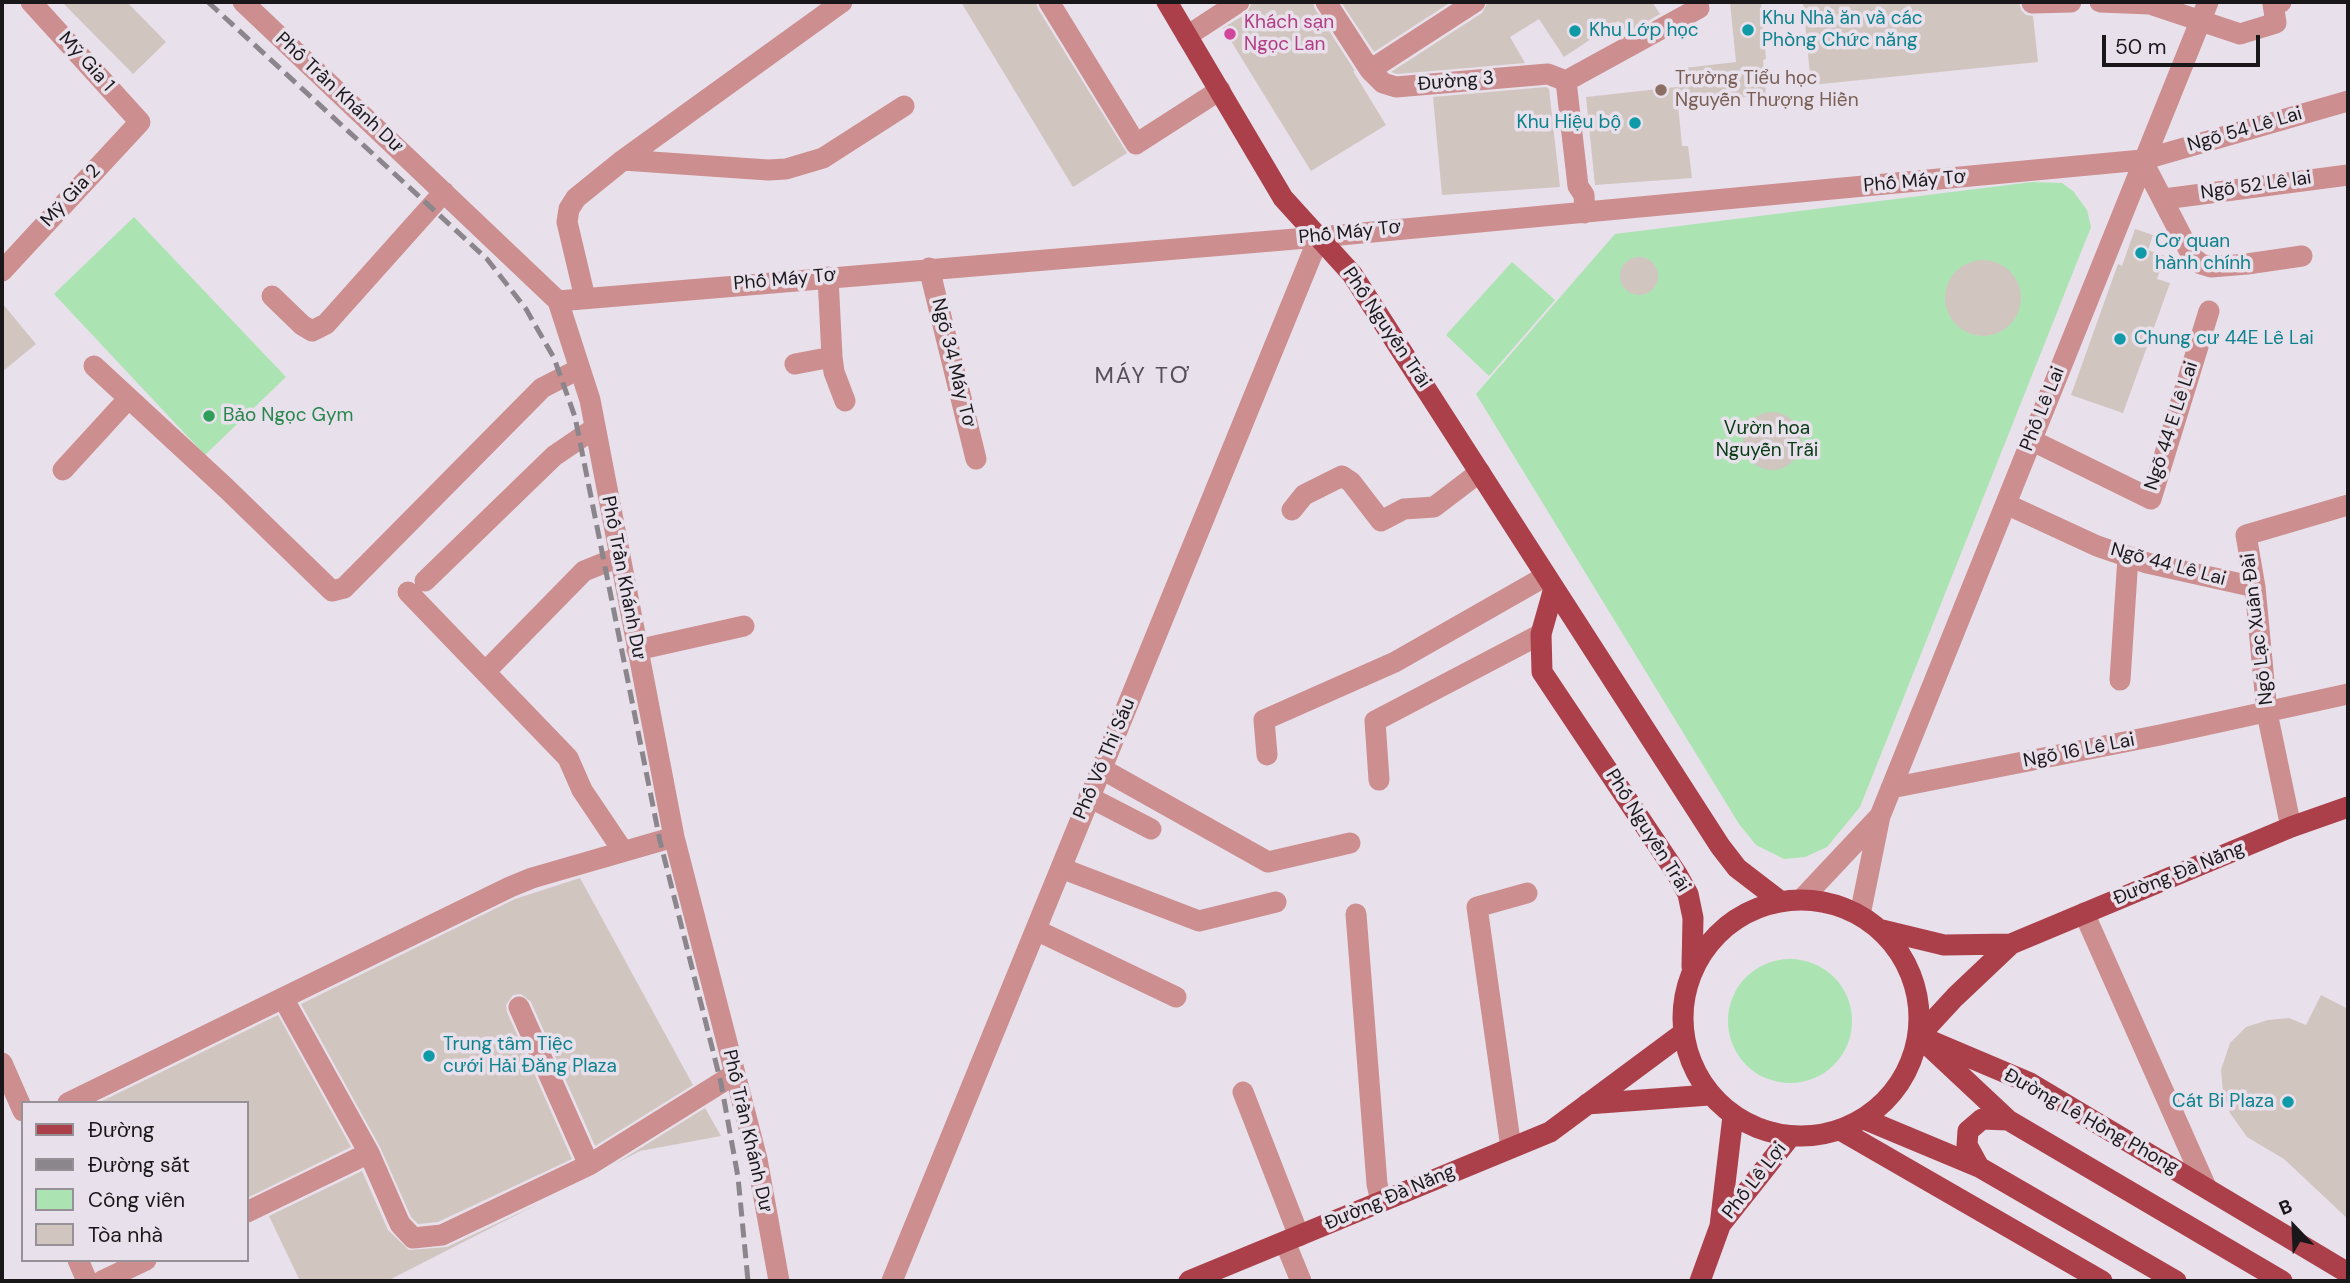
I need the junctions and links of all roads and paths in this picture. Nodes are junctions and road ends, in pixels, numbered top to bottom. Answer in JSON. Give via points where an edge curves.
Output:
{"nodes":[{"id":1,"x":31,"y":2,"type":"edge"},
{"id":2,"x":243,"y":2,"type":"edge"},
{"id":3,"x":842,"y":2,"type":"edge"},
{"id":4,"x":1049,"y":2,"type":"edge"},
{"id":5,"x":1167,"y":2,"type":"edge"},
{"id":6,"x":1239,"y":2,"type":"edge"},
{"id":7,"x":1326,"y":2,"type":"edge"},
{"id":8,"x":1475,"y":2,"type":"edge"},
{"id":9,"x":2071,"y":2,"type":"edge"},
{"id":10,"x":2100,"y":2,"type":"edge"},
{"id":11,"x":2281,"y":2,"type":"edge"},
{"id":12,"x":2032,"y":3,"type":"edge"},
{"id":13,"x":1699,"y":8,"type":"dead end"},
{"id":14,"x":2204,"y":11,"type":"edge"},
{"id":15,"x":1187,"y":36,"type":"junction"},
{"id":16,"x":1370,"y":69,"type":"junction"},
{"id":17,"x":1557,"y":78,"type":"junction"},
{"id":18,"x":1220,"y":90,"type":"junction"},
{"id":19,"x":2348,"y":101,"type":"edge"},
{"id":20,"x":904,"y":106,"type":"dead end"},
{"id":21,"x":140,"y":122,"type":"joint"},
{"id":22,"x":623,"y":160,"type":"junction"},
{"id":23,"x":2142,"y":160,"type":"junction"},
{"id":24,"x":2348,"y":175,"type":"edge"},
{"id":25,"x":444,"y":192,"type":"junction"},
{"id":26,"x":2164,"y":199,"type":"junction"},
{"id":27,"x":1584,"y":204,"type":"junction"},
{"id":28,"x":1319,"y":237,"type":"junction"},
{"id":29,"x":2302,"y":256,"type":"dead end"},
{"id":30,"x":929,"y":268,"type":"junction"},
{"id":31,"x":2,"y":271,"type":"edge"},
{"id":32,"x":828,"y":276,"type":"junction"},
{"id":33,"x":272,"y":296,"type":"dead end"},
{"id":34,"x":585,"y":298,"type":"junction"},
{"id":35,"x":558,"y":301,"type":"junction"},
{"id":36,"x":2209,"y":311,"type":"dead end"},
{"id":37,"x":832,"y":358,"type":"junction"},
{"id":38,"x":795,"y":363,"type":"dead end"},
{"id":39,"x":94,"y":366,"type":"dead end"},
{"id":40,"x":579,"y":369,"type":"junction"},
{"id":41,"x":128,"y":399,"type":"junction"},
{"id":42,"x":837,"y":400,"type":"dead end"},
{"id":43,"x":595,"y":428,"type":"junction"},
{"id":44,"x":2031,"y":440,"type":"junction"},
{"id":45,"x":976,"y":459,"type":"dead end"},
{"id":46,"x":63,"y":470,"type":"dead end"},
{"id":47,"x":1480,"y":472,"type":"junction"},
{"id":48,"x":2006,"y":504,"type":"junction"},
{"id":49,"x":2348,"y":505,"type":"edge"},
{"id":50,"x":1292,"y":510,"type":"dead end"},
{"id":51,"x":619,"y":557,"type":"junction"},
{"id":52,"x":2128,"y":557,"type":"junction"},
{"id":53,"x":1550,"y":582,"type":"junction"},
{"id":54,"x":2255,"y":587,"type":"junction"},
{"id":55,"x":744,"y":626,"type":"dead end"},
{"id":56,"x":1541,"y":634,"type":"junction"},
{"id":57,"x":636,"y":650,"type":"junction"},
{"id":58,"x":486,"y":671,"type":"junction"},
{"id":59,"x":2120,"y":680,"type":"dead end"},
{"id":60,"x":2348,"y":694,"type":"edge"},
{"id":61,"x":2267,"y":713,"type":"junction"},
{"id":62,"x":1267,"y":755,"type":"dead end"},
{"id":63,"x":1102,"y":769,"type":"junction"},
{"id":64,"x":1379,"y":780,"type":"dead end"},
{"id":65,"x":1891,"y":788,"type":"junction"},
{"id":66,"x":1089,"y":797,"type":"junction"},
{"id":67,"x":2348,"y":807,"type":"edge"},
{"id":68,"x":1880,"y":816,"type":"junction"},
{"id":69,"x":2291,"y":827,"type":"junction"},
{"id":70,"x":1151,"y":829,"type":"dead end"},
{"id":71,"x":674,"y":837,"type":"junction"},
{"id":72,"x":1350,"y":843,"type":"dead end"},
{"id":73,"x":623,"y":850,"type":"junction"},
{"id":74,"x":1061,"y":868,"type":"junction"},
{"id":75,"x":1527,"y":893,"type":"dead end"},
{"id":76,"x":1802,"y":899,"type":"junction"},
{"id":77,"x":1780,"y":901,"type":"junction"},
{"id":78,"x":1276,"y":902,"type":"dead end"},
{"id":79,"x":2084,"y":913,"type":"junction"},
{"id":80,"x":1356,"y":914,"type":"dead end"},
{"id":81,"x":1860,"y":915,"type":"junction"},
{"id":82,"x":1036,"y":930,"type":"junction"},
{"id":83,"x":1882,"y":930,"type":"junction"},
{"id":84,"x":2011,"y":944,"type":"junction"},
{"id":85,"x":1692,"y":969,"type":"junction"},
{"id":86,"x":1176,"y":996,"type":"dead end"},
{"id":87,"x":283,"y":998,"type":"junction"},
{"id":88,"x":519,"y":1007,"type":"dead end"},
{"id":89,"x":1682,"y":1034,"type":"junction"},
{"id":90,"x":1919,"y":1036,"type":"junction"},
{"id":91,"x":2,"y":1063,"type":"edge"},
{"id":92,"x":735,"y":1074,"type":"junction"},
{"id":93,"x":1244,"y":1092,"type":"dead end"},
{"id":94,"x":1709,"y":1095,"type":"junction"},
{"id":95,"x":72,"y":1101,"type":"edge"},
{"id":96,"x":1585,"y":1104,"type":"junction"},
{"id":97,"x":21,"y":1106,"type":"edge"},
{"id":98,"x":1733,"y":1116,"type":"junction"},
{"id":99,"x":1864,"y":1119,"type":"junction"},
{"id":100,"x":2007,"y":1120,"type":"junction"},
{"id":101,"x":1840,"y":1130,"type":"junction"},
{"id":102,"x":1790,"y":1137,"type":"junction"},
{"id":103,"x":1511,"y":1148,"type":"junction"},
{"id":104,"x":369,"y":1153,"type":"junction"},
{"id":105,"x":589,"y":1165,"type":"junction"},
{"id":106,"x":1979,"y":1167,"type":"junction"},
{"id":107,"x":2206,"y":1187,"type":"junction"},
{"id":108,"x":1381,"y":1201,"type":"junction"},
{"id":109,"x":248,"y":1212,"type":"edge"},
{"id":110,"x":1720,"y":1226,"type":"junction"},
{"id":111,"x":1292,"y":1239,"type":"junction"},
{"id":112,"x":79,"y":1262,"type":"edge"},
{"id":113,"x":142,"y":1262,"type":"edge"},
{"id":114,"x":2348,"y":1273,"type":"edge"},
{"id":115,"x":88,"y":1281,"type":"edge"},
{"id":116,"x":102,"y":1281,"type":"edge"},
{"id":117,"x":779,"y":1281,"type":"edge"},
{"id":118,"x":892,"y":1281,"type":"edge"},
{"id":119,"x":1189,"y":1281,"type":"edge"},
{"id":120,"x":1301,"y":1281,"type":"edge"},
{"id":121,"x":1700,"y":1281,"type":"edge"},
{"id":122,"x":2102,"y":1281,"type":"edge"},
{"id":123,"x":2176,"y":1281,"type":"edge"},
{"id":124,"x":2282,"y":1281,"type":"edge"}],
"edges":[{"from":1,"to":21,"type":"street","name":"Mỹ Gia 1"},
{"from":2,"to":25,"type":"street","name":"Phố Trần Khánh Dư"},
{"from":3,"to":22,"type":"street"},
{"from":4,"to":18,"type":"street","via":[[1136,145]]},
{"from":5,"to":15,"type":"main road","name":"Phố Nguyễn Trãi"},
{"from":6,"to":15,"type":"street"},
{"from":7,"to":16,"type":"street"},
{"from":8,"to":16,"type":"street"},
{"from":9,"to":12,"type":"street"},
{"from":10,"to":14,"type":"street"},
{"from":11,"to":14,"type":"street","via":[[2273,4],[2276,23],[2240,34]]},
{"from":13,"to":17,"type":"street"},
{"from":14,"to":23,"type":"street","name":"Phố Lê Lai"},
{"from":15,"to":18,"type":"main road","name":"Phố Nguyễn Trãi"},
{"from":16,"to":17,"type":"street","name":"Đường 3","via":[[1383,83],[1396,87]]},
{"from":17,"to":27,"type":"street"},
{"from":18,"to":28,"type":"main road","name":"Phố Nguyễn Trãi","via":[[1283,198]]},
{"from":19,"to":23,"type":"street","name":"Ngõ 54 Lê Lai"},
{"from":20,"to":22,"type":"street","via":[[822,158],[786,169]]},
{"from":21,"to":31,"type":"street","name":"Mỹ Gia 2"},
{"from":22,"to":34,"type":"street","via":[[569,209],[567,222]]},
{"from":23,"to":26,"type":"street"},
{"from":23,"to":27,"type":"street","name":"Phố Máy Tơ"},
{"from":23,"to":44,"type":"street","name":"Phố Lê Lai"},
{"from":24,"to":26,"type":"street","name":"Ngõ 52 Lê lai"},
{"from":25,"to":33,"type":"street","via":[[326,324],[312,331]]},
{"from":25,"to":35,"type":"street","name":"Phố Trần Khánh Dư"},
{"from":26,"to":29,"type":"street","via":[[2193,258],[2201,264],[2211,267]]},
{"from":27,"to":28,"type":"street","name":"Phố Máy Tơ"},
{"from":28,"to":30,"type":"street","name":"Phố Máy Tơ"},
{"from":28,"to":47,"type":"main road","name":"Phố Nguyễn Trãi","via":[[1352,274]]},
{"from":28,"to":63,"type":"street","name":"Phố Võ Thị Sáu"},
{"from":30,"to":32,"type":"street","name":"Phố Máy Tơ"},
{"from":30,"to":45,"type":"street","name":"Ngõ 34 Máy Tơ"},
{"from":32,"to":34,"type":"street","name":"Phố Máy Tơ"},
{"from":32,"to":37,"type":"street"},
{"from":34,"to":35,"type":"street","name":"Phố Máy Tơ"},
{"from":35,"to":40,"type":"street","name":"Phố Trần Khánh Dư"},
{"from":36,"to":44,"type":"street","name":"Ngõ 44 E Lê Lai","via":[[2151,499]]},
{"from":37,"to":38,"type":"street"},
{"from":37,"to":42,"type":"street"},
{"from":39,"to":41,"type":"street"},
{"from":40,"to":41,"type":"street","via":[[542,388],[344,588],[332,591]]},
{"from":40,"to":43,"type":"street","name":"Phố Trần Khánh Dư"},
{"from":41,"to":46,"type":"street"},
{"from":43,"to":51,"type":"street","name":"Phố Trần Khánh Dư"},
{"from":43,"to":58,"type":"street","via":[[554,456],[416,587]]},
{"from":44,"to":48,"type":"street","name":"Phố Lê Lai"},
{"from":47,"to":50,"type":"street","via":[[1434,508],[1404,509],[1381,521],[1342,476],[1304,495]]},
{"from":47,"to":53,"type":"main road","name":"Phố Nguyễn Trãi"},
{"from":48,"to":52,"type":"street","name":"Ngõ 44 Lê Lai"},
{"from":48,"to":65,"type":"street","name":"Phố Lê Lai"},
{"from":49,"to":54,"type":"street","name":"Ngõ Lạc Xuân Đài","via":[[2246,535]]},
{"from":51,"to":57,"type":"street","name":"Phố Trần Khánh Dư"},
{"from":51,"to":58,"type":"street","via":[[584,571]]},
{"from":52,"to":54,"type":"street","name":"Ngõ 44 Lê Lai"},
{"from":52,"to":59,"type":"street"},
{"from":53,"to":56,"type":"main road","name":"Phố Nguyễn Trãi"},
{"from":53,"to":62,"type":"street","via":[[1395,662],[1264,720]]},
{"from":53,"to":77,"type":"main road","name":"Phố Nguyễn Trãi","via":[[1720,846],[1737,868]]},
{"from":54,"to":61,"type":"street","name":"Ngõ Lạc Xuân Đài"},
{"from":55,"to":57,"type":"street"},
{"from":56,"to":64,"type":"street","via":[[1376,722]]},
{"from":56,"to":85,"type":"main road","name":"Phố Nguyễn Trãi","via":[[1542,672],[1688,894],[1693,918]]},
{"from":57,"to":71,"type":"street","name":"Phố Trần Khánh Dư"},
{"from":58,"to":73,"type":"street","via":[[568,758],[582,790]]},
{"from":60,"to":61,"type":"street","name":"Ngõ 16 Lê Lai"},
{"from":61,"to":65,"type":"street","name":"Ngõ 16 Lê Lai"},
{"from":61,"to":69,"type":"street","name":"Ngõ Lạc Xuân Đài"},
{"from":63,"to":66,"type":"street","name":"Phố Võ Thị Sáu"},
{"from":63,"to":72,"type":"street","via":[[1268,862]]},
{"from":65,"to":68,"type":"street","name":"Phố Lê Lai"},
{"from":66,"to":70,"type":"street"},
{"from":66,"to":74,"type":"street","name":"Phố Võ Thị Sáu"},
{"from":67,"to":69,"type":"main road","name":"Đường Đà Nẵng"},
{"from":68,"to":76,"type":"street","name":"Phố Lê Lai"},
{"from":68,"to":81,"type":"street","name":"Phố Lê Lai"},
{"from":69,"to":79,"type":"main road","name":"Đường Đà Nẵng"},
{"from":71,"to":73,"type":"street"},
{"from":71,"to":92,"type":"street","name":"Phố Trần Khánh Dư"},
{"from":73,"to":87,"type":"street","via":[[510,887]]},
{"from":74,"to":78,"type":"street","via":[[1199,921]]},
{"from":74,"to":82,"type":"street","name":"Phố Võ Thị Sáu"},
{"from":75,"to":103,"type":"street","via":[[1477,907]]},
{"from":76,"to":77,"type":"main road"},
{"from":76,"to":81,"type":"main road","via":[[1832,903]]},
{"from":77,"to":85,"type":"main road","via":[[1727,924]]},
{"from":79,"to":84,"type":"main road","name":"Đường Đà Nẵng"},
{"from":79,"to":107,"type":"street"},
{"from":80,"to":108,"type":"street"},
{"from":81,"to":83,"type":"main road"},
{"from":82,"to":86,"type":"street"},
{"from":82,"to":118,"type":"street","name":"Phố Võ Thị Sáu"},
{"from":83,"to":84,"type":"main road","name":"Đường Đà Nẵng","via":[[1944,945]]},
{"from":83,"to":90,"type":"main road","via":[[1906,961],[1918,997]]},
{"from":84,"to":90,"type":"main road","name":"Đường Đà Nẵng"},
{"from":85,"to":89,"type":"main road","via":[[1682,1001]]},
{"from":87,"to":95,"type":"street"},
{"from":87,"to":104,"type":"street"},
{"from":88,"to":105,"type":"street"},
{"from":89,"to":94,"type":"main road","via":[[1691,1066]]},
{"from":89,"to":96,"type":"main road","name":"Đường Đà Nẵng"},
{"from":90,"to":99,"type":"main road","via":[[1900,1083]]},
{"from":90,"to":100,"type":"main road","name":"Đường Lê Hồng Phong"},
{"from":90,"to":107,"type":"main road","name":"Đường Lê Hồng Phong","via":[[2030,1083]]},
{"from":91,"to":97,"type":"street"},
{"from":92,"to":105,"type":"street"},
{"from":92,"to":117,"type":"street","name":"Phố Trần Khánh Dư","via":[[757,1159]]},
{"from":93,"to":111,"type":"street"},
{"from":94,"to":96,"type":"main road"},
{"from":94,"to":98,"type":"main road"},
{"from":96,"to":103,"type":"main road","name":"Đường Đà Nẵng","via":[[1549,1132]]},
{"from":98,"to":102,"type":"main road","via":[[1760,1130]]},
{"from":98,"to":110,"type":"main road","name":"Phố Lê Lợi"},
{"from":99,"to":101,"type":"main road"},
{"from":99,"to":106,"type":"main road"},
{"from":100,"to":106,"type":"main road","via":[[1982,1119],[1968,1131],[1967,1145]]},
{"from":100,"to":124,"type":"main road","name":"Đường Lê Hồng Phong"},
{"from":101,"to":102,"type":"main road"},
{"from":101,"to":122,"type":"main road"},
{"from":102,"to":110,"type":"main road","name":"Phố Lê Lợi"},
{"from":103,"to":108,"type":"main road","name":"Đường Đà Nẵng"},
{"from":104,"to":105,"type":"street","via":[[400,1224],[413,1238],[442,1235]]},
{"from":104,"to":109,"type":"street"},
{"from":106,"to":123,"type":"main road"},
{"from":107,"to":114,"type":"main road","name":"Đường Lê Hồng Phong"},
{"from":108,"to":111,"type":"main road","name":"Đường Đà Nẵng"},
{"from":110,"to":121,"type":"main road","name":"Phố Lê Lợi"},
{"from":111,"to":119,"type":"main road","name":"Đường Đà Nẵng"},
{"from":111,"to":120,"type":"street"},
{"from":112,"to":115,"type":"street"},
{"from":113,"to":116,"type":"street"}]}
